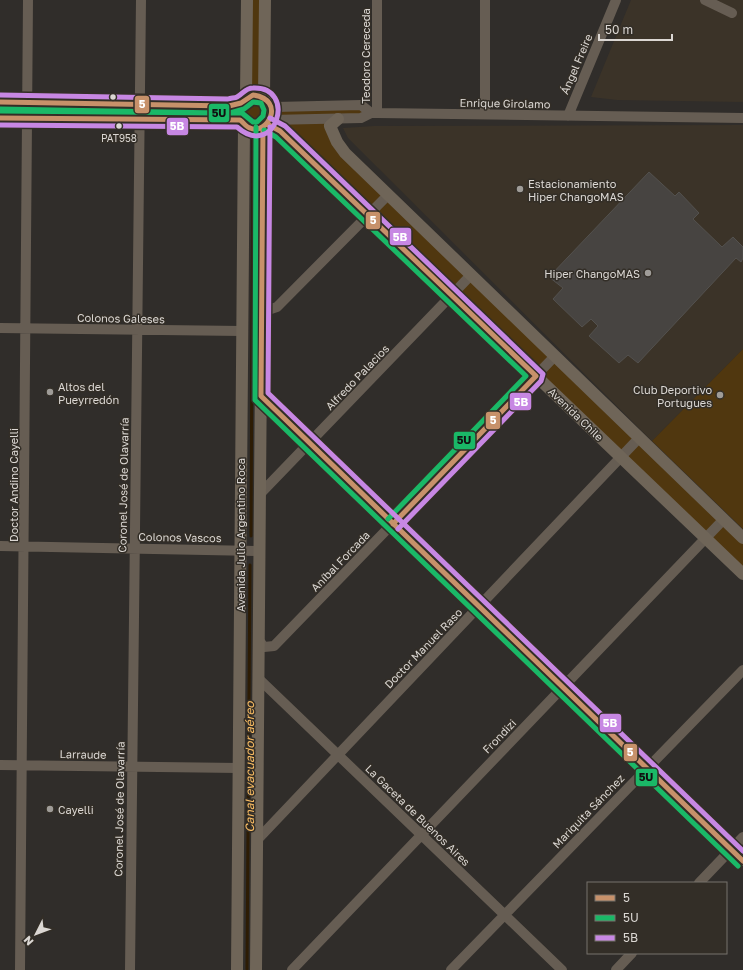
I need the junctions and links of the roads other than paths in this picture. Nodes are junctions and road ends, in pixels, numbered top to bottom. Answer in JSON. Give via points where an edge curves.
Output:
{"nodes":[{"id":1,"x":28,"y":0,"type":"edge"},
{"id":2,"x":141,"y":0,"type":"edge"},
{"id":3,"x":247,"y":0,"type":"edge"},
{"id":4,"x":265,"y":0,"type":"edge"},
{"id":5,"x":377,"y":0,"type":"edge"},
{"id":6,"x":484,"y":0,"type":"edge"},
{"id":7,"x":616,"y":0,"type":"edge"},
{"id":8,"x":705,"y":0,"type":"edge"},
{"id":9,"x":732,"y":13,"type":"dead end"},
{"id":10,"x":243,"y":100,"type":"junction"},
{"id":11,"x":267,"y":100,"type":"junction"},
{"id":12,"x":0,"y":102,"type":"edge"},
{"id":13,"x":28,"y":102,"type":"junction"},
{"id":14,"x":138,"y":105,"type":"junction"},
{"id":15,"x":374,"y":113,"type":"junction"},
{"id":16,"x":486,"y":114,"type":"junction"},
{"id":17,"x":568,"y":116,"type":"junction"},
{"id":18,"x":0,"y":118,"type":"edge"},
{"id":19,"x":28,"y":118,"type":"junction"},
{"id":20,"x":338,"y":118,"type":"junction"},
{"id":21,"x":743,"y":118,"type":"edge"},
{"id":22,"x":138,"y":119,"type":"junction"},
{"id":23,"x":242,"y":122,"type":"junction"},
{"id":24,"x":267,"y":124,"type":"junction"},
{"id":25,"x":388,"y":195,"type":"junction"},
{"id":26,"x":368,"y":215,"type":"junction"},
{"id":27,"x":471,"y":275,"type":"junction"},
{"id":28,"x":452,"y":295,"type":"junction"},
{"id":29,"x":261,"y":304,"type":"junction"},
{"id":30,"x":0,"y":328,"type":"edge"},
{"id":31,"x":26,"y":328,"type":"junction"},
{"id":32,"x":136,"y":330,"type":"junction"},
{"id":33,"x":242,"y":330,"type":"junction"},
{"id":34,"x":555,"y":356,"type":"junction"},
{"id":35,"x":536,"y":376,"type":"junction"},
{"id":36,"x":260,"y":396,"type":"junction"},
{"id":37,"x":639,"y":438,"type":"junction"},
{"id":38,"x":310,"y":444,"type":"junction"},
{"id":39,"x":621,"y":457,"type":"junction"},
{"id":40,"x":260,"y":494,"type":"junction"},
{"id":41,"x":724,"y":519,"type":"junction"},
{"id":42,"x":392,"y":524,"type":"junction"},
{"id":43,"x":706,"y":538,"type":"junction"},
{"id":44,"x":743,"y":538,"type":"edge"},
{"id":45,"x":0,"y":546,"type":"edge"},
{"id":46,"x":24,"y":547,"type":"junction"},
{"id":47,"x":134,"y":548,"type":"junction"},
{"id":48,"x":240,"y":550,"type":"junction"},
{"id":49,"x":259,"y":551,"type":"junction"},
{"id":50,"x":743,"y":574,"type":"edge"},
{"id":51,"x":479,"y":607,"type":"junction"},
{"id":52,"x":258,"y":639,"type":"junction"},
{"id":53,"x":743,"y":670,"type":"edge"},
{"id":54,"x":258,"y":678,"type":"junction"},
{"id":55,"x":562,"y":688,"type":"junction"},
{"id":56,"x":338,"y":755,"type":"junction"},
{"id":57,"x":0,"y":765,"type":"edge"},
{"id":58,"x":22,"y":765,"type":"junction"},
{"id":59,"x":132,"y":767,"type":"junction"},
{"id":60,"x":238,"y":768,"type":"junction"},
{"id":61,"x":646,"y":769,"type":"junction"},
{"id":62,"x":422,"y":835,"type":"junction"},
{"id":63,"x":743,"y":837,"type":"edge"},
{"id":64,"x":257,"y":840,"type":"junction"},
{"id":65,"x":731,"y":850,"type":"junction"},
{"id":66,"x":743,"y":861,"type":"edge"},
{"id":67,"x":700,"y":882,"type":"edge"},
{"id":68,"x":504,"y":915,"type":"junction"},
{"id":69,"x":631,"y":954,"type":"edge"},
{"id":70,"x":20,"y":970,"type":"edge"},
{"id":71,"x":130,"y":970,"type":"edge"},
{"id":72,"x":237,"y":970,"type":"edge"},
{"id":73,"x":256,"y":970,"type":"edge"},
{"id":74,"x":292,"y":970,"type":"edge"},
{"id":75,"x":451,"y":970,"type":"edge"},
{"id":76,"x":562,"y":970,"type":"edge"},
{"id":77,"x":616,"y":970,"type":"edge"}],
"edges":[{"from":1,"to":13,"type":"street","name":"Doctor Andino Cayelli"},
{"from":2,"to":14,"type":"street","name":"Coronel José de Olavarría"},
{"from":3,"to":10,"type":"main road","name":"Avenida Julio Argentino Roca"},
{"from":4,"to":11,"type":"main road","name":"Avenida Julio Argentino Roca"},
{"from":5,"to":15,"type":"street","name":"Teodoro Cereceda"},
{"from":6,"to":16,"type":"street"},
{"from":7,"to":17,"type":"street","name":"Ángel Freire"},
{"from":8,"to":9,"type":"street"},
{"from":10,"to":11,"type":"street","via":[[258,95]]},
{"from":10,"to":14,"type":"street","via":[[229,106]]},
{"from":10,"to":23,"type":"main road","name":"Avenida Julio Argentino Roca","via":[[238,111]]},
{"from":11,"to":15,"type":"street","name":"Enrique Girolamo","via":[[275,107],[361,105]]},
{"from":11,"to":24,"type":"main road","name":"Avenida Julio Argentino Roca","via":[[272,109]]},
{"from":12,"to":13,"type":"street"},
{"from":13,"to":14,"type":"street"},
{"from":13,"to":19,"type":"street","name":"Doctor Andino Cayelli"},
{"from":14,"to":22,"type":"street","name":"Coronel José de Olavarría"},
{"from":15,"to":16,"type":"street","name":"Enrique Girolamo"},
{"from":15,"to":20,"type":"street","via":[[361,118]]},
{"from":16,"to":17,"type":"street","name":"Enrique Girolamo"},
{"from":17,"to":21,"type":"street","name":"Enrique Girolamo"},
{"from":18,"to":19,"type":"street"},
{"from":19,"to":22,"type":"street"},
{"from":19,"to":31,"type":"street","name":"Doctor Andino Cayelli"},
{"from":20,"to":24,"type":"street"},
{"from":20,"to":25,"type":"main road","via":[[330,126],[336,142]]},
{"from":22,"to":23,"type":"street"},
{"from":22,"to":32,"type":"street","name":"Coronel José de Olavarría"},
{"from":23,"to":24,"type":"street","via":[[253,129]]},
{"from":23,"to":33,"type":"main road","name":"Avenida Julio Argentino Roca"},
{"from":24,"to":26,"type":"main road","name":"Avenida Chile","via":[[280,131]]},
{"from":24,"to":29,"type":"main road","name":"Avenida Julio Argentino Roca"},
{"from":25,"to":26,"type":"street"},
{"from":25,"to":27,"type":"main road"},
{"from":26,"to":28,"type":"main road","name":"Avenida Chile"},
{"from":26,"to":29,"type":"street","via":[[277,308],[268,310]]},
{"from":27,"to":28,"type":"street","name":"Alfredo Palacios"},
{"from":27,"to":34,"type":"main road"},
{"from":28,"to":35,"type":"main road","name":"Avenida Chile"},
{"from":28,"to":38,"type":"street","name":"Alfredo Palacios"},
{"from":29,"to":36,"type":"main road","name":"Avenida Julio Argentino Roca"},
{"from":30,"to":31,"type":"street","name":"Colonos Galeses"},
{"from":31,"to":32,"type":"street","name":"Colonos Galeses"},
{"from":31,"to":46,"type":"street","name":"Doctor Andino Cayelli"},
{"from":32,"to":33,"type":"street","name":"Colonos Galeses"},
{"from":32,"to":47,"type":"street","name":"Coronel José de Olavarría"},
{"from":33,"to":48,"type":"main road","name":"Avenida Julio Argentino Roca"},
{"from":34,"to":35,"type":"street","name":"Aníbal Forcada"},
{"from":34,"to":37,"type":"main road"},
{"from":35,"to":39,"type":"main road","name":"Avenida Chile"},
{"from":35,"to":42,"type":"street","name":"Aníbal Forcada"},
{"from":36,"to":38,"type":"street"},
{"from":36,"to":40,"type":"main road","name":"Avenida Julio Argentino Roca"},
{"from":37,"to":39,"type":"street","name":"Doctor Manuel Raso"},
{"from":37,"to":41,"type":"main road"},
{"from":38,"to":40,"type":"street","name":"Alfredo Palacios"},
{"from":38,"to":42,"type":"street"},
{"from":39,"to":43,"type":"main road","name":"Avenida Chile"},
{"from":39,"to":51,"type":"street","name":"Doctor Manuel Raso"},
{"from":40,"to":49,"type":"main road","name":"Avenida Julio Argentino Roca"},
{"from":41,"to":43,"type":"street","name":"Frondizi"},
{"from":41,"to":44,"type":"main road"},
{"from":42,"to":51,"type":"street"},
{"from":42,"to":52,"type":"street","name":"Aníbal Forcada","via":[[274,646],[264,647]]},
{"from":43,"to":50,"type":"main road","name":"Avenida Chile"},
{"from":43,"to":55,"type":"street","name":"Frondizi"},
{"from":45,"to":46,"type":"street","name":"Colonos Vascos"},
{"from":46,"to":47,"type":"street","name":"Colonos Vascos"},
{"from":46,"to":58,"type":"street","name":"Doctor Andino Cayelli"},
{"from":47,"to":48,"type":"street","name":"Colonos Vascos"},
{"from":47,"to":59,"type":"street","name":"Coronel José de Olavarría"},
{"from":48,"to":49,"type":"street","name":"Colonos Vascos"},
{"from":48,"to":60,"type":"main road","name":"Avenida Julio Argentino Roca"},
{"from":49,"to":52,"type":"main road","name":"Avenida Julio Argentino Roca"},
{"from":51,"to":55,"type":"street"},
{"from":51,"to":56,"type":"street","name":"Doctor Manuel Raso"},
{"from":52,"to":54,"type":"main road","name":"Avenida Julio Argentino Roca"},
{"from":53,"to":61,"type":"street","name":"Mariquita Sánchez"},
{"from":54,"to":56,"type":"street","name":"La Gaceta de Buenos Aires"},
{"from":54,"to":64,"type":"main road","name":"Avenida Julio Argentino Roca"},
{"from":55,"to":61,"type":"street"},
{"from":55,"to":62,"type":"street","name":"Frondizi"},
{"from":56,"to":62,"type":"street","name":"La Gaceta de Buenos Aires"},
{"from":56,"to":64,"type":"street","name":"Doctor Manuel Raso"},
{"from":57,"to":58,"type":"street","name":"Larraude"},
{"from":58,"to":59,"type":"street","name":"Larraude"},
{"from":58,"to":70,"type":"street","name":"Doctor Andino Cayelli"},
{"from":59,"to":60,"type":"street","name":"Larraude"},
{"from":59,"to":71,"type":"street","name":"Coronel José de Olavarría"},
{"from":60,"to":72,"type":"main road","name":"Avenida Julio Argentino Roca"},
{"from":61,"to":65,"type":"street"},
{"from":61,"to":68,"type":"street","name":"Mariquita Sánchez"},
{"from":62,"to":68,"type":"street","name":"La Gaceta de Buenos Aires"},
{"from":62,"to":74,"type":"street","name":"Frondizi"},
{"from":63,"to":65,"type":"street"},
{"from":64,"to":73,"type":"main road","name":"Avenida Julio Argentino Roca"},
{"from":65,"to":66,"type":"street"},
{"from":65,"to":67,"type":"street"},
{"from":68,"to":75,"type":"street","name":"Mariquita Sánchez"},
{"from":68,"to":76,"type":"street","name":"La Gaceta de Buenos Aires"},
{"from":69,"to":77,"type":"street"}]}
